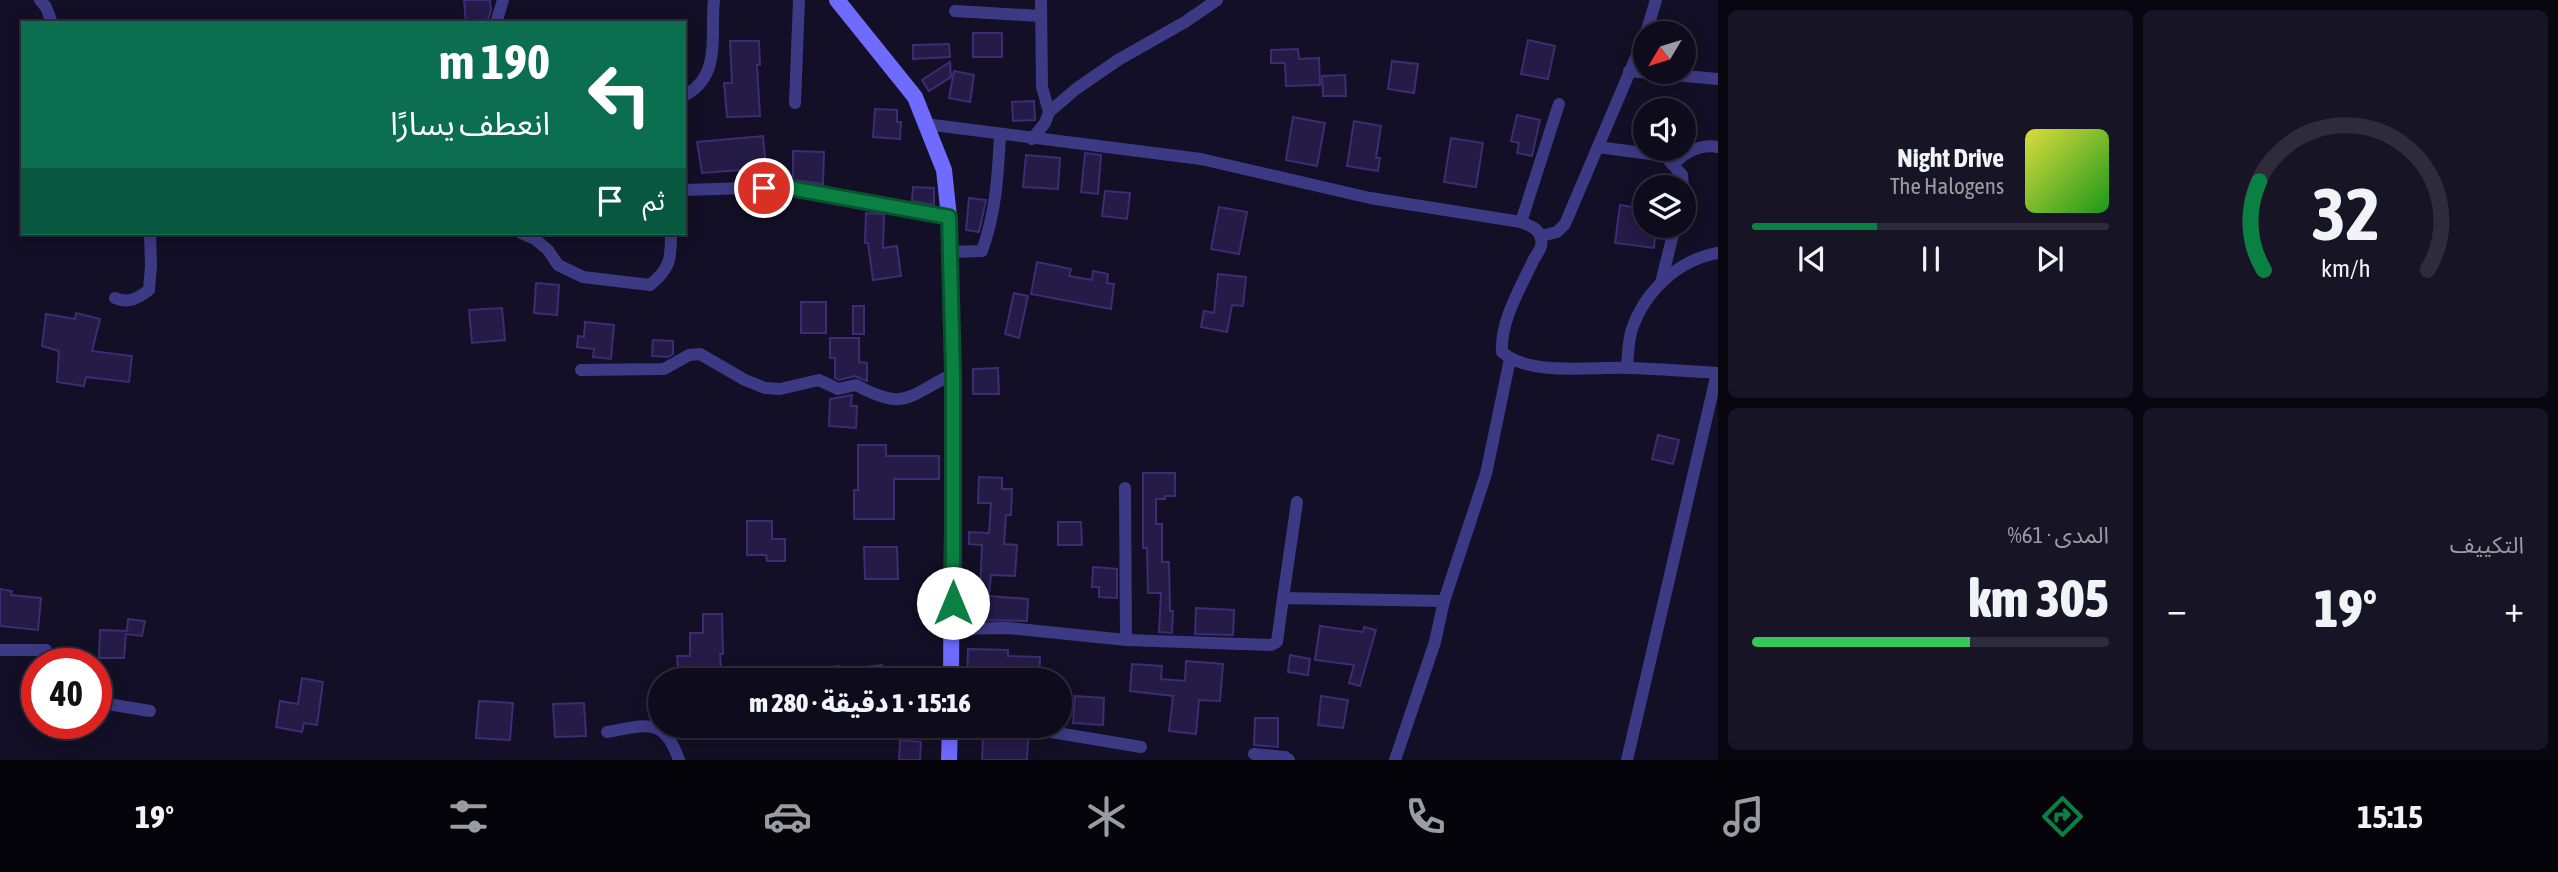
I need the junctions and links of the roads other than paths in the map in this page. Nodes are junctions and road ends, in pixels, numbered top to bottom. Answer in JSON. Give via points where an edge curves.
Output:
{"nodes":[{"id":1,"x":40,"y":0,"type":"edge"},
{"id":2,"x":503,"y":0,"type":"edge"},
{"id":3,"x":714,"y":0,"type":"edge"},
{"id":4,"x":799,"y":0,"type":"edge"},
{"id":5,"x":837,"y":0,"type":"edge"},
{"id":6,"x":1041,"y":0,"type":"edge"},
{"id":7,"x":1217,"y":0,"type":"edge"},
{"id":8,"x":1656,"y":0,"type":"edge"},
{"id":9,"x":955,"y":11,"type":"dead end"},
{"id":10,"x":1040,"y":16,"type":"junction"},
{"id":11,"x":51,"y":21,"type":"edge"},
{"id":12,"x":497,"y":21,"type":"edge"},
{"id":13,"x":1649,"y":21,"type":"edge"},
{"id":14,"x":1633,"y":62,"type":"edge"},
{"id":15,"x":1629,"y":71,"type":"junction"},
{"id":16,"x":1718,"y":79,"type":"edge"},
{"id":17,"x":687,"y":94,"type":"dead end"},
{"id":18,"x":795,"y":103,"type":"dead end"},
{"id":19,"x":1559,"y":104,"type":"dead end"},
{"id":20,"x":1049,"y":112,"type":"junction"},
{"id":21,"x":925,"y":124,"type":"junction"},
{"id":22,"x":999,"y":135,"type":"junction"},
{"id":23,"x":1032,"y":139,"type":"junction"},
{"id":24,"x":1598,"y":147,"type":"junction"},
{"id":25,"x":1718,"y":147,"type":"edge"},
{"id":26,"x":1673,"y":165,"type":"junction"},
{"id":27,"x":1681,"y":175,"type":"edge"},
{"id":28,"x":686,"y":190,"type":"edge"},
{"id":29,"x":949,"y":217,"type":"junction"},
{"id":30,"x":1521,"y":222,"type":"junction"},
{"id":31,"x":150,"y":235,"type":"edge"},
{"id":32,"x":526,"y":235,"type":"edge"},
{"id":33,"x":671,"y":235,"type":"edge"},
{"id":34,"x":1541,"y":236,"type":"junction"},
{"id":35,"x":1672,"y":238,"type":"edge"},
{"id":36,"x":950,"y":251,"type":"junction"},
{"id":37,"x":1718,"y":253,"type":"edge"},
{"id":38,"x":1661,"y":283,"type":"junction"},
{"id":39,"x":115,"y":298,"type":"dead end"},
{"id":40,"x":1510,"y":359,"type":"junction"},
{"id":41,"x":1627,"y":368,"type":"junction"},
{"id":42,"x":581,"y":370,"type":"dead end"},
{"id":43,"x":1717,"y":373,"type":"edge"},
{"id":44,"x":953,"y":374,"type":"junction"},
{"id":45,"x":1125,"y":488,"type":"dead end"},
{"id":46,"x":1297,"y":502,"type":"dead end"},
{"id":47,"x":1283,"y":598,"type":"junction"},
{"id":48,"x":1444,"y":601,"type":"junction"},
{"id":49,"x":952,"y":629,"type":"junction"},
{"id":50,"x":1126,"y":640,"type":"junction"},
{"id":51,"x":0,"y":650,"type":"edge"},
{"id":52,"x":21,"y":650,"type":"edge"},
{"id":53,"x":951,"y":668,"type":"edge"},
{"id":54,"x":112,"y":705,"type":"edge"},
{"id":55,"x":150,"y":711,"type":"dead end"},
{"id":56,"x":607,"y":732,"type":"dead end"},
{"id":57,"x":1072,"y":736,"type":"edge"},
{"id":58,"x":950,"y":738,"type":"edge"},
{"id":59,"x":1141,"y":747,"type":"dead end"},
{"id":60,"x":1255,"y":754,"type":"dead end"},
{"id":61,"x":679,"y":760,"type":"edge"},
{"id":62,"x":949,"y":760,"type":"edge"},
{"id":63,"x":1289,"y":760,"type":"edge"},
{"id":64,"x":1395,"y":760,"type":"edge"},
{"id":65,"x":1627,"y":760,"type":"edge"}],
"edges":[{"from":1,"to":11,"type":"street"},
{"from":2,"to":12,"type":"street"},
{"from":3,"to":17,"type":"street","via":[[712,59],[707,74]]},
{"from":4,"to":18,"type":"street"},
{"from":5,"to":21,"type":"street","via":[[915,97]]},
{"from":6,"to":10,"type":"street"},
{"from":7,"to":20,"type":"street","via":[[1076,89]]},
{"from":8,"to":13,"type":"street"},
{"from":9,"to":10,"type":"street"},
{"from":10,"to":20,"type":"street","via":[[1042,87]]},
{"from":14,"to":15,"type":"street"},
{"from":15,"to":16,"type":"street"},
{"from":15,"to":24,"type":"street"},
{"from":19,"to":30,"type":"street"},
{"from":20,"to":23,"type":"street"},
{"from":21,"to":22,"type":"street"},
{"from":21,"to":29,"type":"street","via":[[943,170]]},
{"from":22,"to":23,"type":"street"},
{"from":22,"to":36,"type":"street","via":[[998,188],[982,251]]},
{"from":23,"to":30,"type":"street","via":[[1201,159],[1370,198]]},
{"from":24,"to":26,"type":"street","via":[[1665,156]]},
{"from":24,"to":34,"type":"street","via":[[1565,224],[1557,232]]},
{"from":25,"to":26,"type":"street","via":[[1693,150]]},
{"from":26,"to":27,"type":"street"},
{"from":28,"to":29,"type":"street","via":[[784,187]]},
{"from":29,"to":36,"type":"street"},
{"from":30,"to":34,"type":"street"},
{"from":31,"to":39,"type":"street","via":[[149,290],[136,300]]},
{"from":32,"to":33,"type":"street","via":[[548,250],[558,265],[583,277],[650,285],[663,274],[671,256]]},
{"from":34,"to":40,"type":"street","via":[[1541,247],[1513,302],[1501,339],[1502,352]]},
{"from":35,"to":38,"type":"street"},
{"from":36,"to":44,"type":"street"},
{"from":37,"to":38,"type":"street","via":[[1700,256]]},
{"from":38,"to":41,"type":"street","via":[[1644,302],[1631,331]]},
{"from":40,"to":41,"type":"street","via":[[1549,368]]},
{"from":40,"to":48,"type":"street","via":[[1486,474]]},
{"from":41,"to":43,"type":"street"},
{"from":42,"to":44,"type":"street","via":[[664,369],[700,354],[765,388],[818,380],[838,389],[856,385],[891,400],[907,399]]},
{"from":43,"to":65,"type":"street"},
{"from":44,"to":49,"type":"street"},
{"from":45,"to":50,"type":"street"},
{"from":46,"to":47,"type":"street"},
{"from":47,"to":48,"type":"street"},
{"from":47,"to":50,"type":"street","via":[[1277,642],[1271,645]]},
{"from":48,"to":64,"type":"street"},
{"from":49,"to":50,"type":"street","via":[[1008,628]]},
{"from":49,"to":53,"type":"street"},
{"from":51,"to":52,"type":"street"},
{"from":54,"to":55,"type":"street"},
{"from":56,"to":61,"type":"street","via":[[640,726],[662,730],[671,738]]},
{"from":57,"to":59,"type":"street"},
{"from":58,"to":62,"type":"street"},
{"from":60,"to":63,"type":"street"}]}
